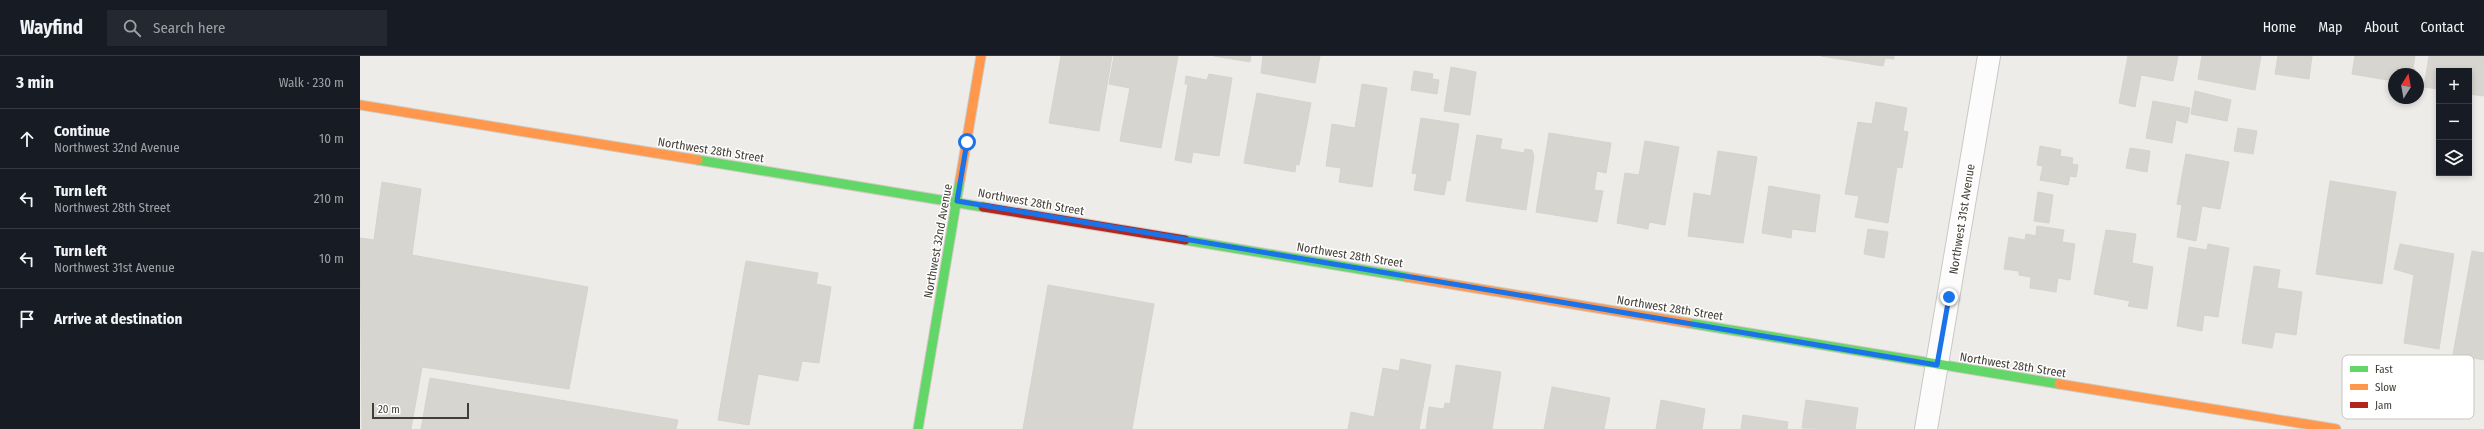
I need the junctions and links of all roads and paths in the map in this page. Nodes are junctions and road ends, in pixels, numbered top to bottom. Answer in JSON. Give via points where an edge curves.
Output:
{"nodes":[{"id":1,"x":981,"y":56,"type":"edge"},
{"id":2,"x":1989,"y":56,"type":"edge"},
{"id":3,"x":360,"y":105,"type":"edge"},
{"id":4,"x":957,"y":201,"type":"junction"},
{"id":5,"x":1937,"y":365,"type":"junction"},
{"id":6,"x":918,"y":429,"type":"edge"},
{"id":7,"x":1926,"y":429,"type":"edge"},
{"id":8,"x":2336,"y":429,"type":"edge"}],
"edges":[{"from":1,"to":4,"type":"street","name":"Northwest 32nd Avenue"},
{"from":2,"to":5,"type":"street","name":"Northwest 31st Avenue"},
{"from":3,"to":4,"type":"street","name":"Northwest 28th Street"},
{"from":4,"to":5,"type":"street","name":"Northwest 28th Street"},
{"from":4,"to":6,"type":"street","name":"Northwest 32nd Avenue"},
{"from":5,"to":7,"type":"street","name":"Northwest 31st Avenue"},
{"from":5,"to":8,"type":"street","name":"Northwest 28th Street"}]}
